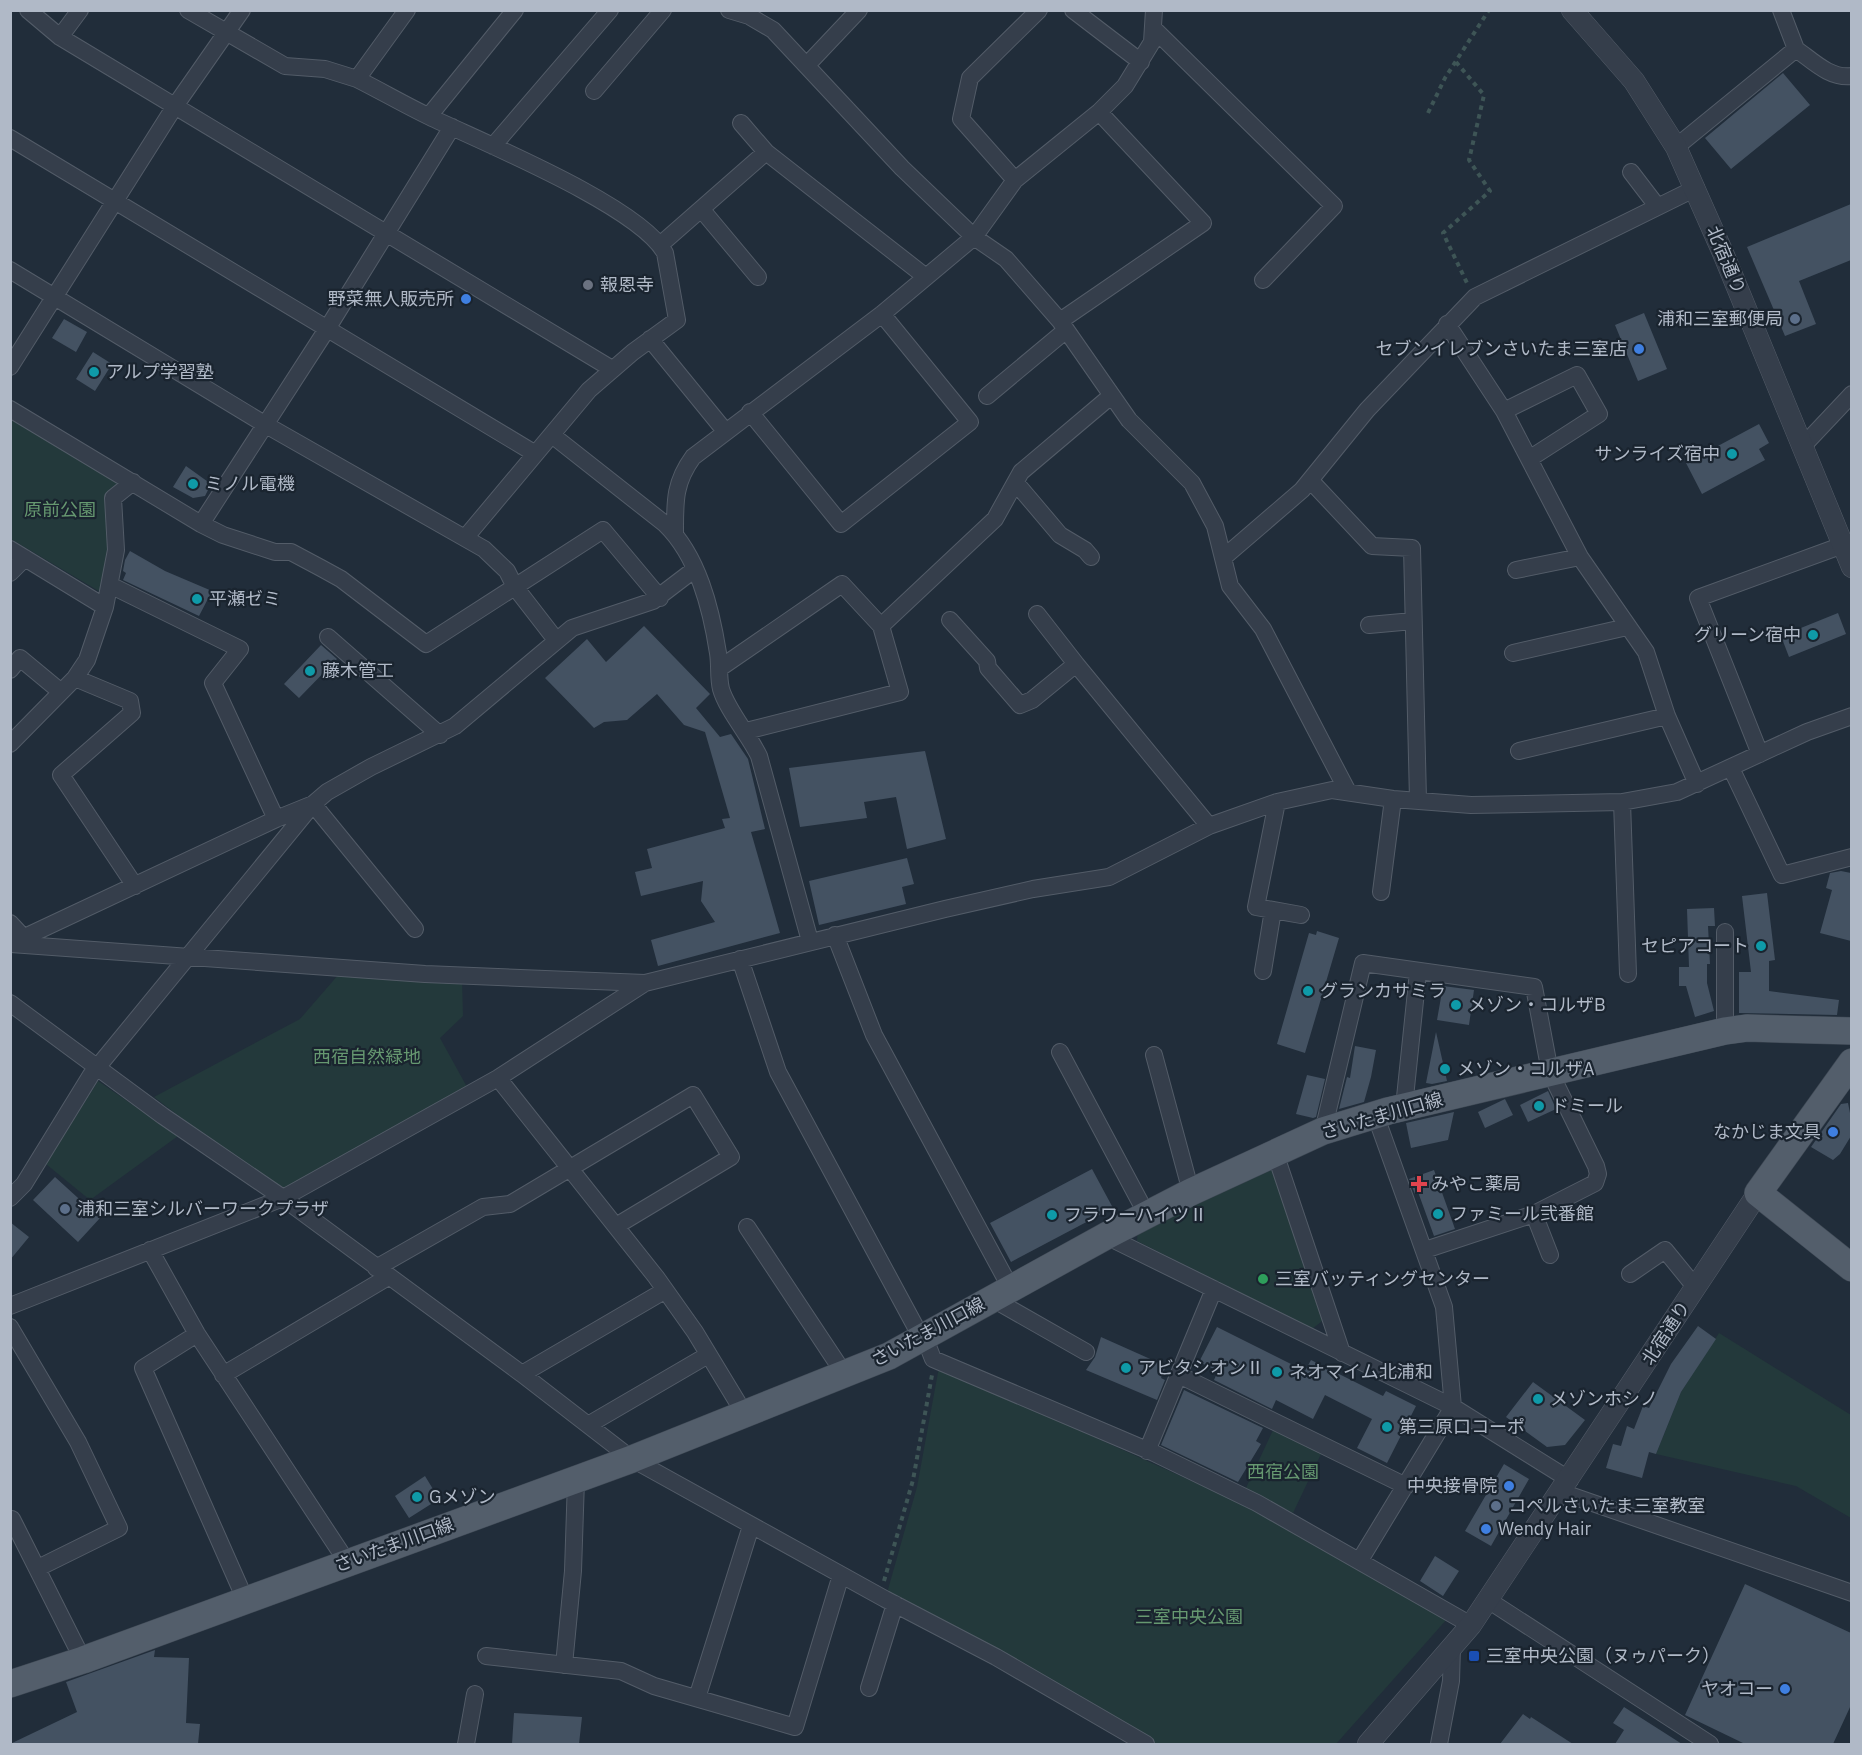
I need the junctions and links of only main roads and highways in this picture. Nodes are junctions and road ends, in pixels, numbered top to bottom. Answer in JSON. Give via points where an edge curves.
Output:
{"nodes":[{"id":1,"x":1851,"y":1031,"type":"edge"},
{"id":2,"x":1851,"y":1062,"type":"edge"},
{"id":3,"x":1851,"y":1268,"type":"edge"},
{"id":4,"x":10,"y":1684,"type":"edge"}],
"edges":[{"from":1,"to":4,"type":"main road","name":"さいたま川口線","via":[[1725,1031],[1404,1107],[1323,1131],[1191,1192],[1001,1292],[927,1344],[576,1480]]},
{"from":2,"to":3,"type":"main road","name":"北宿通り","via":[[1758,1193]]}]}
